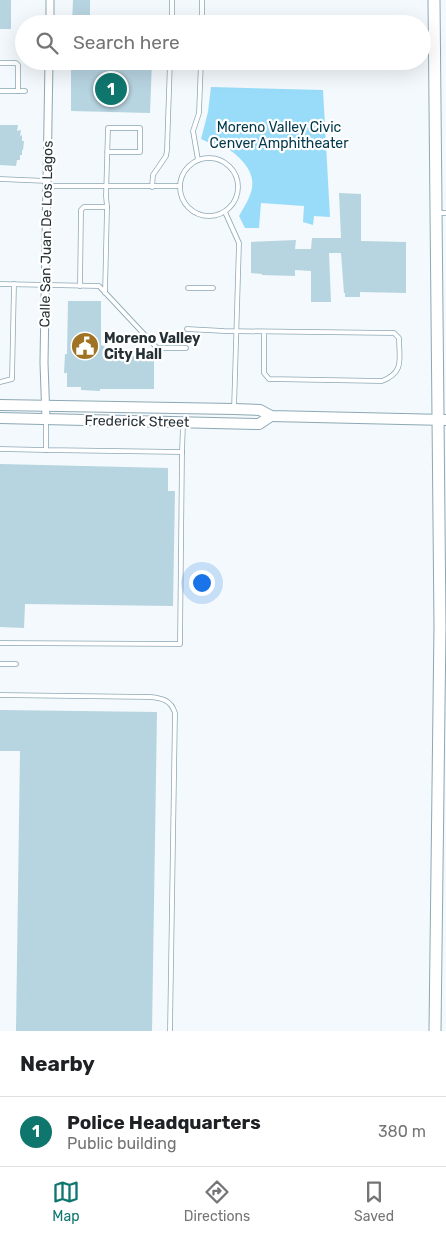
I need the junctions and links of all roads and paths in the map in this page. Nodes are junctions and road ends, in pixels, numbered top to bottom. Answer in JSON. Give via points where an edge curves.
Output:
{"nodes":[{"id":1,"x":50,"y":0,"type":"edge"},
{"id":2,"x":172,"y":0,"type":"edge"},
{"id":3,"x":202,"y":0,"type":"edge"},
{"id":4,"x":434,"y":0,"type":"edge"},
{"id":5,"x":50,"y":15,"type":"edge"},
{"id":6,"x":172,"y":15,"type":"edge"},
{"id":7,"x":202,"y":15,"type":"edge"},
{"id":8,"x":0,"y":63,"type":"edge"},
{"id":9,"x":15,"y":64,"type":"edge"},
{"id":10,"x":18,"y":70,"type":"edge"},
{"id":11,"x":49,"y":70,"type":"edge"},
{"id":12,"x":170,"y":70,"type":"edge"},
{"id":13,"x":201,"y":70,"type":"edge"},
{"id":14,"x":0,"y":91,"type":"edge"},
{"id":15,"x":18,"y":91,"type":"junction"},
{"id":16,"x":25,"y":91,"type":"dead end"},
{"id":17,"x":107,"y":152,"type":"junction"},
{"id":18,"x":198,"y":160,"type":"junction"},
{"id":19,"x":0,"y":180,"type":"edge"},
{"id":20,"x":47,"y":183,"type":"junction"},
{"id":21,"x":106,"y":186,"type":"junction"},
{"id":22,"x":180,"y":186,"type":"junction"},
{"id":23,"x":152,"y":187,"type":"junction"},
{"id":24,"x":107,"y":207,"type":"junction"},
{"id":25,"x":225,"y":212,"type":"junction"},
{"id":26,"x":441,"y":213,"type":"edge"},
{"id":27,"x":0,"y":284,"type":"edge"},
{"id":28,"x":14,"y":284,"type":"junction"},
{"id":29,"x":46,"y":285,"type":"junction"},
{"id":30,"x":80,"y":286,"type":"junction"},
{"id":31,"x":188,"y":288,"type":"dead end"},
{"id":32,"x":214,"y":288,"type":"dead end"},
{"id":33,"x":105,"y":293,"type":"junction"},
{"id":34,"x":187,"y":329,"type":"dead end"},
{"id":35,"x":238,"y":332,"type":"junction"},
{"id":36,"x":264,"y":332,"type":"junction"},
{"id":37,"x":186,"y":348,"type":"dead end"},
{"id":38,"x":0,"y":382,"type":"edge"},
{"id":39,"x":0,"y":405,"type":"edge"},
{"id":40,"x":46,"y":406,"type":"junction"},
{"id":41,"x":234,"y":408,"type":"junction"},
{"id":42,"x":271,"y":416,"type":"junction"},
{"id":43,"x":0,"y":418,"type":"edge"},
{"id":44,"x":46,"y":419,"type":"junction"},
{"id":45,"x":442,"y":420,"type":"edge"},
{"id":46,"x":143,"y":422,"type":"junction"},
{"id":47,"x":183,"y":422,"type":"junction"},
{"id":48,"x":0,"y":449,"type":"edge"},
{"id":49,"x":46,"y":450,"type":"junction"},
{"id":50,"x":182,"y":452,"type":"junction"},
{"id":51,"x":443,"y":626,"type":"edge"},
{"id":52,"x":0,"y":642,"type":"edge"},
{"id":53,"x":0,"y":664,"type":"edge"},
{"id":54,"x":16,"y":664,"type":"dead end"},
{"id":55,"x":0,"y":695,"type":"edge"},
{"id":56,"x":170,"y":1031,"type":"edge"},
{"id":57,"x":435,"y":1031,"type":"edge"}],
"edges":[{"from":1,"to":5,"type":"street"},
{"from":2,"to":6,"type":"lane"},
{"from":3,"to":7,"type":"lane"},
{"from":4,"to":26,"type":"main road"},
{"from":8,"to":9,"type":"lane"},
{"from":10,"to":15,"type":"lane"},
{"from":11,"to":20,"type":"street","name":"Calle San Juan De Los Lagos"},
{"from":12,"to":23,"type":"lane","via":[[167,150],[153,175]]},
{"from":13,"to":18,"type":"lane","via":[[199,113],[193,131]]},
{"from":14,"to":15,"type":"lane"},
{"from":15,"to":16,"type":"lane"},
{"from":17,"to":17,"type":"lane","via":[[108,128],[140,128],[140,152]]},
{"from":17,"to":21,"type":"lane"},
{"from":18,"to":22,"type":"lane","via":[[188,166]]},
{"from":18,"to":25,"type":"lane","via":[[220,160],[236,176],[236,199]]},
{"from":19,"to":20,"type":"lane"},
{"from":20,"to":21,"type":"lane"},
{"from":20,"to":29,"type":"street","name":"Calle San Juan De Los Lagos"},
{"from":21,"to":23,"type":"lane"},
{"from":21,"to":24,"type":"lane"},
{"from":22,"to":23,"type":"lane"},
{"from":22,"to":25,"type":"lane","via":[[188,208],[197,214],[208,217]]},
{"from":24,"to":30,"type":"lane","via":[[84,207],[82,210]]},
{"from":24,"to":33,"type":"lane"},
{"from":25,"to":35,"type":"lane","via":[[239,243]]},
{"from":26,"to":45,"type":"main road"},
{"from":27,"to":28,"type":"lane"},
{"from":28,"to":29,"type":"lane"},
{"from":28,"to":38,"type":"lane","via":[[12,379]]},
{"from":29,"to":30,"type":"lane"},
{"from":29,"to":40,"type":"street","name":"Calle San Juan De Los Lagos"},
{"from":30,"to":33,"type":"lane","via":[[99,286]]},
{"from":31,"to":32,"type":"lane"},
{"from":33,"to":37,"type":"lane","via":[[157,348]]},
{"from":34,"to":35,"type":"lane"},
{"from":35,"to":36,"type":"lane"},
{"from":35,"to":41,"type":"lane"},
{"from":36,"to":36,"type":"lane","via":[[394,333],[399,338],[398,370],[382,381],[269,379],[264,373]]},
{"from":39,"to":40,"type":"main road","name":"Frederick Street"},
{"from":40,"to":41,"type":"main road","name":"Frederick Street"},
{"from":40,"to":44,"type":"street","name":"Calle San Juan De Los Lagos"},
{"from":41,"to":42,"type":"main road","name":"Frederick Street","via":[[260,410]]},
{"from":41,"to":46,"type":"main road","via":[[226,416],[155,416]]},
{"from":42,"to":45,"type":"main road","name":"Frederick Street"},
{"from":42,"to":47,"type":"main road","name":"Frederick Street","via":[[260,424]]},
{"from":43,"to":44,"type":"main road","name":"Frederick Street"},
{"from":44,"to":46,"type":"main road","name":"Frederick Street"},
{"from":44,"to":49,"type":"lane"},
{"from":45,"to":51,"type":"main road"},
{"from":46,"to":47,"type":"main road","name":"Frederick Street"},
{"from":47,"to":50,"type":"lane"},
{"from":48,"to":49,"type":"lane"},
{"from":49,"to":50,"type":"lane"},
{"from":50,"to":52,"type":"lane","via":[[180,644]]},
{"from":51,"to":57,"type":"main road"},
{"from":53,"to":54,"type":"lane"},
{"from":55,"to":56,"type":"lane","via":[[150,697],[161,698],[173,706],[176,759]]}]}
